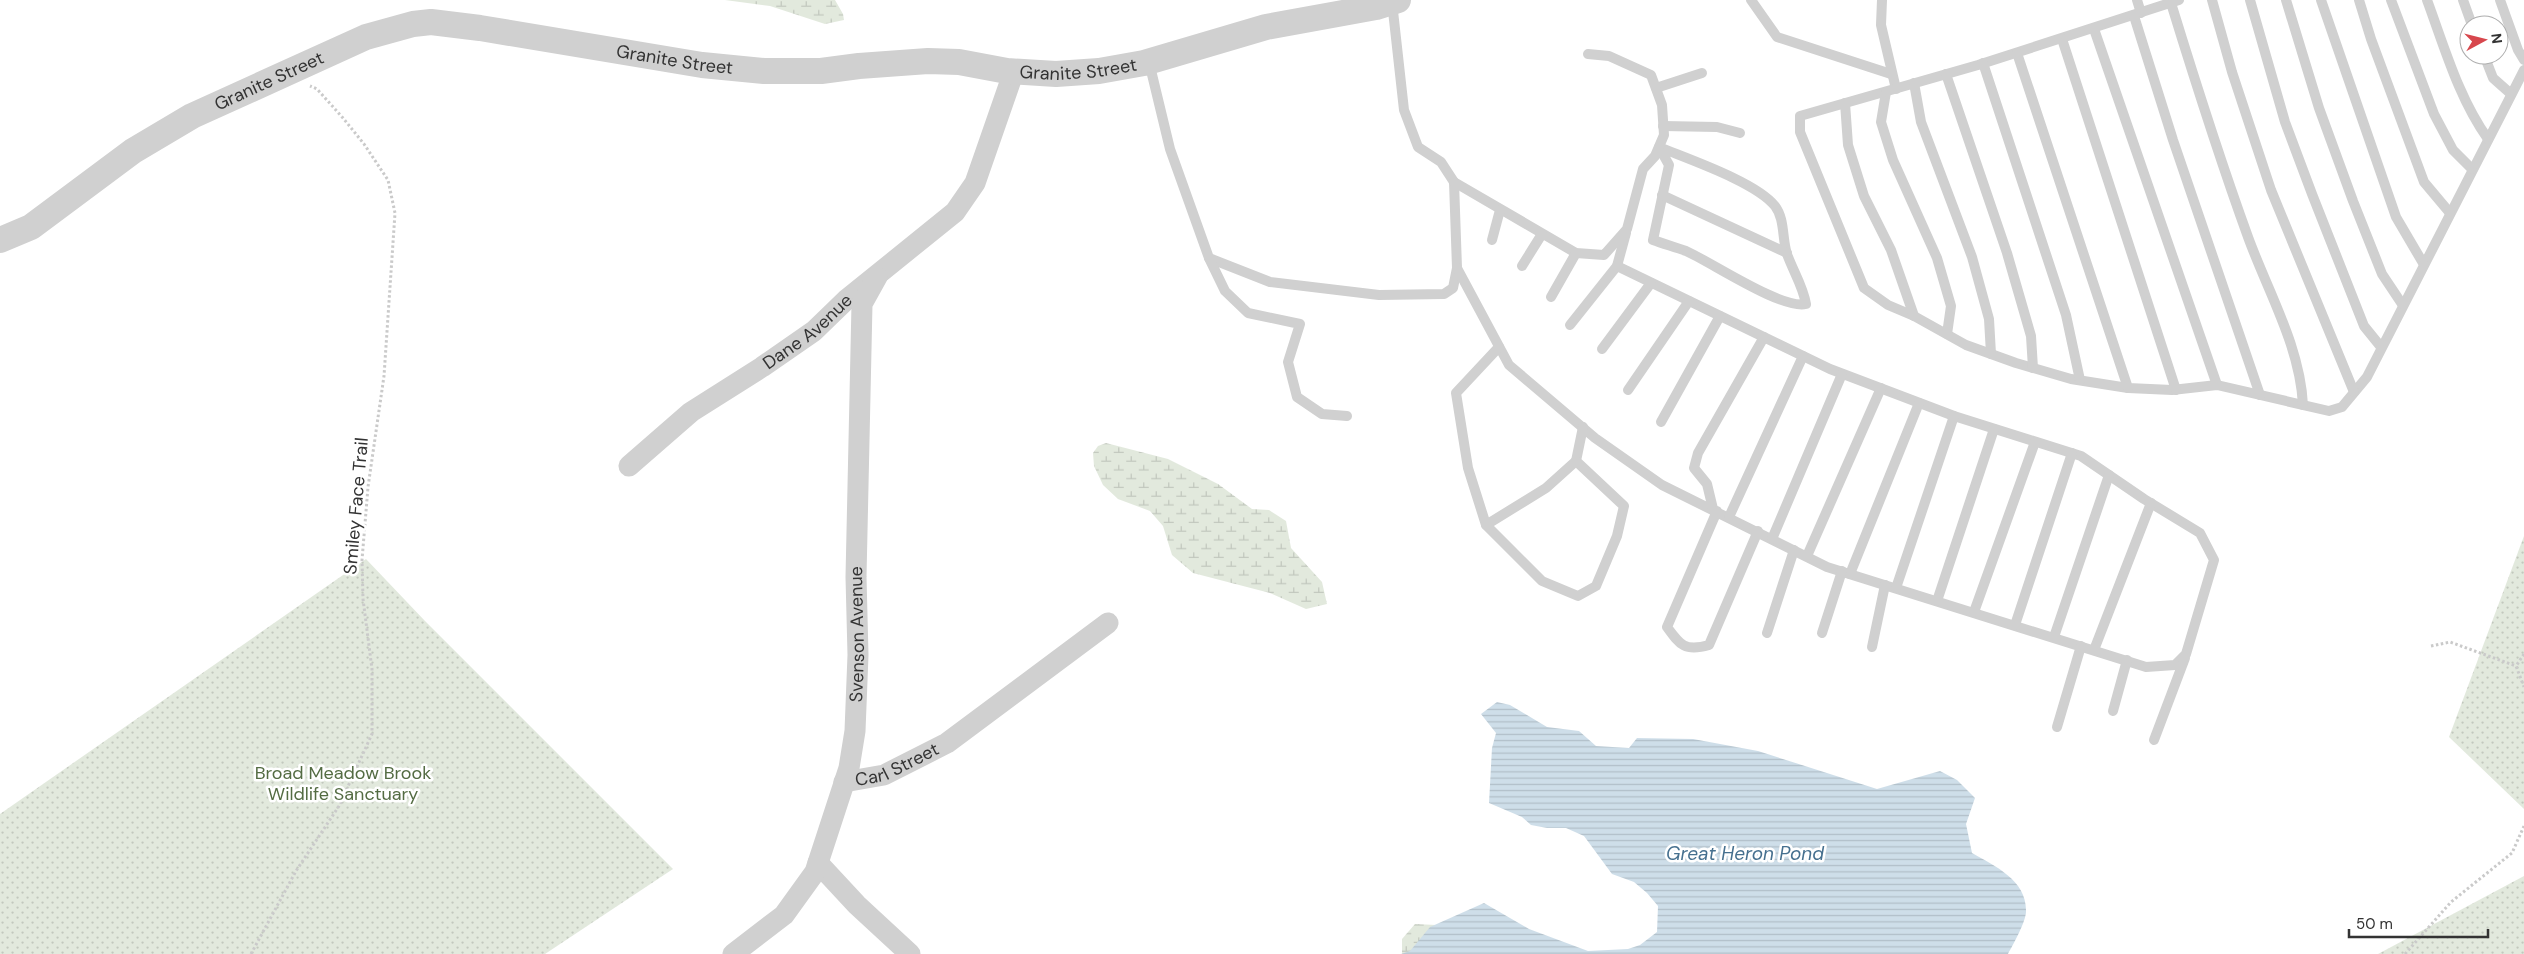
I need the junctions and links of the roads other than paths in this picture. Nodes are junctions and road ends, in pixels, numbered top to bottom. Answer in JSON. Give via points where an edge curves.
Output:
{"nodes":[{"id":1,"x":1751,"y":0,"type":"edge"},
{"id":2,"x":1882,"y":0,"type":"edge"},
{"id":3,"x":2137,"y":0,"type":"edge"},
{"id":4,"x":2212,"y":0,"type":"edge"},
{"id":5,"x":2250,"y":0,"type":"edge"},
{"id":6,"x":2286,"y":0,"type":"edge"},
{"id":7,"x":2321,"y":0,"type":"edge"},
{"id":8,"x":2360,"y":0,"type":"edge"},
{"id":9,"x":2391,"y":0,"type":"edge"},
{"id":10,"x":2428,"y":0,"type":"edge"},
{"id":11,"x":2464,"y":0,"type":"edge"},
{"id":12,"x":2500,"y":0,"type":"edge"},
{"id":13,"x":1395,"y":1,"type":"edge"},
{"id":14,"x":2175,"y":1,"type":"edge"},
{"id":15,"x":2138,"y":14,"type":"junction"},
{"id":16,"x":2469,"y":15,"type":"edge"},
{"id":17,"x":2094,"y":29,"type":"junction"},
{"id":18,"x":2062,"y":39,"type":"junction"},
{"id":19,"x":2017,"y":53,"type":"junction"},
{"id":20,"x":1588,"y":54,"type":"dead end"},
{"id":21,"x":2524,"y":60,"type":"edge"},
{"id":22,"x":1149,"y":62,"type":"junction"},
{"id":23,"x":1983,"y":63,"type":"junction"},
{"id":24,"x":2488,"y":65,"type":"edge"},
{"id":25,"x":2524,"y":70,"type":"edge"},
{"id":26,"x":1014,"y":71,"type":"junction"},
{"id":27,"x":1702,"y":73,"type":"dead end"},
{"id":28,"x":1891,"y":74,"type":"junction"},
{"id":29,"x":1946,"y":74,"type":"junction"},
{"id":30,"x":1914,"y":83,"type":"junction"},
{"id":31,"x":1656,"y":88,"type":"junction"},
{"id":32,"x":1891,"y":90,"type":"junction"},
{"id":33,"x":2511,"y":94,"type":"junction"},
{"id":34,"x":1845,"y":103,"type":"junction"},
{"id":35,"x":1663,"y":126,"type":"junction"},
{"id":36,"x":1740,"y":133,"type":"dead end"},
{"id":37,"x":2488,"y":138,"type":"junction"},
{"id":38,"x":1659,"y":147,"type":"junction"},
{"id":39,"x":2472,"y":169,"type":"junction"},
{"id":40,"x":1454,"y":182,"type":"junction"},
{"id":41,"x":1662,"y":196,"type":"junction"},
{"id":42,"x":1500,"y":210,"type":"junction"},
{"id":43,"x":2450,"y":213,"type":"junction"},
{"id":44,"x":1627,"y":229,"type":"junction"},
{"id":45,"x":1542,"y":234,"type":"junction"},
{"id":46,"x":0,"y":240,"type":"edge"},
{"id":47,"x":1492,"y":240,"type":"dead end"},
{"id":48,"x":1576,"y":253,"type":"junction"},
{"id":49,"x":1787,"y":253,"type":"junction"},
{"id":50,"x":1210,"y":258,"type":"junction"},
{"id":51,"x":2423,"y":263,"type":"junction"},
{"id":52,"x":1522,"y":266,"type":"dead end"},
{"id":53,"x":1617,"y":266,"type":"junction"},
{"id":54,"x":1456,"y":268,"type":"junction"},
{"id":55,"x":877,"y":277,"type":"junction"},
{"id":56,"x":1651,"y":283,"type":"junction"},
{"id":57,"x":1551,"y":297,"type":"dead end"},
{"id":58,"x":1689,"y":301,"type":"junction"},
{"id":59,"x":2402,"y":304,"type":"junction"},
{"id":60,"x":1720,"y":316,"type":"junction"},
{"id":61,"x":1914,"y":316,"type":"junction"},
{"id":62,"x":1570,"y":325,"type":"dead end"},
{"id":63,"x":1947,"y":334,"type":"junction"},
{"id":64,"x":1764,"y":337,"type":"junction"},
{"id":65,"x":1499,"y":347,"type":"junction"},
{"id":66,"x":2381,"y":347,"type":"junction"},
{"id":67,"x":1602,"y":349,"type":"dead end"},
{"id":68,"x":1990,"y":354,"type":"junction"},
{"id":69,"x":1803,"y":356,"type":"junction"},
{"id":70,"x":2033,"y":368,"type":"junction"},
{"id":71,"x":1842,"y":374,"type":"junction"},
{"id":72,"x":2080,"y":380,"type":"junction"},
{"id":73,"x":2217,"y":385,"type":"junction"},
{"id":74,"x":1881,"y":388,"type":"junction"},
{"id":75,"x":2128,"y":388,"type":"junction"},
{"id":76,"x":1628,"y":390,"type":"dead end"},
{"id":77,"x":2176,"y":390,"type":"junction"},
{"id":78,"x":2354,"y":392,"type":"junction"},
{"id":79,"x":2260,"y":396,"type":"junction"},
{"id":80,"x":1919,"y":403,"type":"junction"},
{"id":81,"x":2303,"y":405,"type":"junction"},
{"id":82,"x":1346,"y":416,"type":"dead end"},
{"id":83,"x":1954,"y":416,"type":"junction"},
{"id":84,"x":1661,"y":422,"type":"dead end"},
{"id":85,"x":1583,"y":427,"type":"junction"},
{"id":86,"x":1994,"y":429,"type":"junction"},
{"id":87,"x":2035,"y":442,"type":"junction"},
{"id":88,"x":2072,"y":453,"type":"junction"},
{"id":89,"x":1576,"y":461,"type":"junction"},
{"id":90,"x":629,"y":466,"type":"dead end"},
{"id":91,"x":2109,"y":475,"type":"junction"},
{"id":92,"x":2151,"y":503,"type":"junction"},
{"id":93,"x":1715,"y":510,"type":"junction"},
{"id":94,"x":1729,"y":517,"type":"junction"},
{"id":95,"x":1486,"y":525,"type":"junction"},
{"id":96,"x":1758,"y":531,"type":"junction"},
{"id":97,"x":1772,"y":539,"type":"junction"},
{"id":98,"x":1794,"y":550,"type":"junction"},
{"id":99,"x":1807,"y":556,"type":"junction"},
{"id":100,"x":1846,"y":572,"type":"junction"},
{"id":101,"x":1885,"y":585,"type":"junction"},
{"id":102,"x":1896,"y":588,"type":"junction"},
{"id":103,"x":1938,"y":601,"type":"junction"},
{"id":104,"x":1974,"y":612,"type":"junction"},
{"id":105,"x":1108,"y":623,"type":"dead end"},
{"id":106,"x":2015,"y":625,"type":"junction"},
{"id":107,"x":1767,"y":633,"type":"dead end"},
{"id":108,"x":1822,"y":633,"type":"dead end"},
{"id":109,"x":2054,"y":637,"type":"junction"},
{"id":110,"x":2081,"y":646,"type":"junction"},
{"id":111,"x":1872,"y":647,"type":"dead end"},
{"id":112,"x":2094,"y":650,"type":"junction"},
{"id":113,"x":2186,"y":654,"type":"junction"},
{"id":114,"x":2126,"y":660,"type":"junction"},
{"id":115,"x":2113,"y":711,"type":"dead end"},
{"id":116,"x":2058,"y":726,"type":"dead end"},
{"id":117,"x":2154,"y":740,"type":"dead end"},
{"id":118,"x":844,"y":782,"type":"junction"},
{"id":119,"x":818,"y":863,"type":"junction"},
{"id":120,"x":733,"y":954,"type":"edge"},
{"id":121,"x":910,"y":954,"type":"edge"}],
"edges":[{"from":1,"to":28,"type":"lane","via":[[1777,37]]},
{"from":2,"to":28,"type":"lane","via":[[1881,25]]},
{"from":3,"to":15,"type":"lane"},
{"from":4,"to":78,"type":"lane","via":[[2271,190]]},
{"from":5,"to":66,"type":"lane","via":[[2285,122],[2312,194],[2364,326]]},
{"from":6,"to":59,"type":"lane","via":[[2318,108],[2353,201],[2382,274]]},
{"from":7,"to":51,"type":"lane","via":[[2396,217]]},
{"from":8,"to":43,"type":"lane","via":[[2371,39],[2424,182]]},
{"from":9,"to":39,"type":"lane","via":[[2434,114],[2453,150]]},
{"from":10,"to":37,"type":"lane","via":[[2454,71],[2479,126]]},
{"from":11,"to":16,"type":"lane"},
{"from":12,"to":21,"type":"lane"},
{"from":13,"to":22,"type":"street","name":"Granite Street","via":[[1266,27]]},
{"from":13,"to":40,"type":"lane","via":[[1404,110],[1418,147],[1441,162]]},
{"from":14,"to":15,"type":"lane"},
{"from":14,"to":81,"type":"lane","via":[[2210,131],[2248,239],[2295,356]]},
{"from":15,"to":17,"type":"lane"},
{"from":15,"to":79,"type":"lane","via":[[2173,140]]},
{"from":17,"to":18,"type":"lane"},
{"from":17,"to":73,"type":"lane"},
{"from":18,"to":19,"type":"lane"},
{"from":18,"to":77,"type":"lane"},
{"from":19,"to":23,"type":"lane"},
{"from":19,"to":75,"type":"lane"},
{"from":20,"to":31,"type":"lane","via":[[1609,56],[1651,75]]},
{"from":22,"to":26,"type":"street","name":"Granite Street","via":[[1099,71],[1056,74]]},
{"from":22,"to":50,"type":"lane","via":[[1170,149]]},
{"from":23,"to":29,"type":"lane"},
{"from":23,"to":72,"type":"lane","via":[[2066,316]]},
{"from":24,"to":33,"type":"lane","via":[[2493,78]]},
{"from":25,"to":33,"type":"lane"},
{"from":26,"to":46,"type":"street","name":"Granite Street","via":[[928,61],[821,71],[756,70],[702,65],[431,22],[413,24],[366,37],[192,116],[133,151],[31,227]]},
{"from":26,"to":55,"type":"street","name":"Dane Avenue","via":[[973,185],[955,212]]},
{"from":27,"to":31,"type":"lane"},
{"from":28,"to":32,"type":"lane"},
{"from":29,"to":30,"type":"lane"},
{"from":29,"to":70,"type":"lane","via":[[2015,280],[2031,336]]},
{"from":30,"to":32,"type":"lane"},
{"from":30,"to":68,"type":"lane","via":[[1921,122],[1972,257],[1989,319]]},
{"from":31,"to":35,"type":"lane","via":[[1662,105]]},
{"from":32,"to":34,"type":"lane"},
{"from":32,"to":63,"type":"lane","via":[[1881,122],[1893,160],[1937,258],[1951,306]]},
{"from":33,"to":37,"type":"lane"},
{"from":34,"to":61,"type":"lane","via":[[1848,144],[1864,196],[1891,250]]},
{"from":34,"to":61,"type":"lane","via":[[1800,116],[1800,132],[1864,288],[1888,305]]},
{"from":35,"to":36,"type":"lane","via":[[1717,127]]},
{"from":35,"to":38,"type":"lane","via":[[1664,135]]},
{"from":37,"to":39,"type":"lane"},
{"from":38,"to":41,"type":"lane","via":[[1669,165]]},
{"from":38,"to":44,"type":"lane","via":[[1643,169]]},
{"from":38,"to":49,"type":"lane","via":[[1744,183],[1775,206]]},
{"from":39,"to":43,"type":"lane"},
{"from":40,"to":42,"type":"lane"},
{"from":40,"to":54,"type":"lane"},
{"from":41,"to":49,"type":"lane"},
{"from":41,"to":49,"type":"lane","via":[[1653,240],[1685,251],[1775,297],[1799,306],[1806,304]]},
{"from":42,"to":45,"type":"lane"},
{"from":42,"to":47,"type":"lane"},
{"from":43,"to":51,"type":"lane"},
{"from":44,"to":48,"type":"lane","via":[[1604,255]]},
{"from":44,"to":53,"type":"lane"},
{"from":45,"to":48,"type":"lane"},
{"from":45,"to":52,"type":"lane"},
{"from":48,"to":57,"type":"lane"},
{"from":50,"to":54,"type":"lane","via":[[1270,282],[1379,295],[1444,294],[1453,288]]},
{"from":50,"to":82,"type":"lane","via":[[1225,292],[1248,313],[1300,324],[1288,362],[1296,397],[1322,414]]},
{"from":51,"to":59,"type":"lane"},
{"from":53,"to":56,"type":"lane"},
{"from":53,"to":62,"type":"lane"},
{"from":54,"to":65,"type":"lane"},
{"from":55,"to":90,"type":"street","name":"Dane Avenue","via":[[846,300],[814,331],[691,412]]},
{"from":55,"to":118,"type":"street","name":"Svenson Avenue","via":[[862,304],[856,577],[858,655],[855,731]]},
{"from":56,"to":58,"type":"lane"},
{"from":56,"to":67,"type":"lane"},
{"from":58,"to":60,"type":"lane"},
{"from":58,"to":76,"type":"lane"},
{"from":59,"to":66,"type":"lane"},
{"from":60,"to":64,"type":"lane"},
{"from":60,"to":84,"type":"lane"},
{"from":61,"to":63,"type":"lane"},
{"from":63,"to":68,"type":"lane"},
{"from":64,"to":69,"type":"lane"},
{"from":64,"to":93,"type":"lane","via":[[1698,453],[1694,468],[1707,484]]},
{"from":65,"to":85,"type":"lane","via":[[1509,365]]},
{"from":65,"to":95,"type":"lane","via":[[1456,393],[1468,468]]},
{"from":66,"to":78,"type":"lane","via":[[2366,377]]},
{"from":68,"to":70,"type":"lane"},
{"from":69,"to":71,"type":"lane"},
{"from":69,"to":94,"type":"lane"},
{"from":70,"to":72,"type":"lane"},
{"from":71,"to":74,"type":"lane"},
{"from":71,"to":97,"type":"lane"},
{"from":72,"to":75,"type":"lane"},
{"from":73,"to":77,"type":"lane"},
{"from":73,"to":79,"type":"lane"},
{"from":74,"to":80,"type":"lane"},
{"from":74,"to":99,"type":"lane"},
{"from":75,"to":77,"type":"lane"},
{"from":78,"to":81,"type":"lane","via":[[2342,407],[2329,411]]},
{"from":79,"to":81,"type":"lane"},
{"from":80,"to":83,"type":"lane"},
{"from":80,"to":100,"type":"lane"},
{"from":83,"to":86,"type":"lane"},
{"from":83,"to":102,"type":"lane"},
{"from":85,"to":89,"type":"lane"},
{"from":85,"to":93,"type":"lane","via":[[1662,485]]},
{"from":86,"to":87,"type":"lane"},
{"from":86,"to":103,"type":"lane"},
{"from":87,"to":88,"type":"lane"},
{"from":87,"to":104,"type":"lane"},
{"from":88,"to":91,"type":"lane"},
{"from":88,"to":106,"type":"lane"},
{"from":89,"to":95,"type":"lane","via":[[1546,488]]},
{"from":89,"to":95,"type":"lane","via":[[1624,506],[1617,536],[1596,586],[1578,596],[1542,581]]},
{"from":91,"to":92,"type":"lane"},
{"from":91,"to":109,"type":"lane"},
{"from":92,"to":112,"type":"lane"},
{"from":92,"to":113,"type":"lane","via":[[2200,533],[2214,560]]},
{"from":93,"to":94,"type":"lane"},
{"from":93,"to":96,"type":"lane","via":[[1667,627],[1679,644],[1695,649],[1708,645]]},
{"from":94,"to":96,"type":"lane"},
{"from":96,"to":97,"type":"lane"},
{"from":97,"to":98,"type":"lane"},
{"from":98,"to":99,"type":"lane"},
{"from":98,"to":107,"type":"lane"},
{"from":99,"to":100,"type":"lane"},
{"from":100,"to":101,"type":"lane"},
{"from":100,"to":108,"type":"lane"},
{"from":101,"to":102,"type":"lane"},
{"from":101,"to":111,"type":"lane"},
{"from":102,"to":103,"type":"lane"},
{"from":103,"to":104,"type":"lane"},
{"from":104,"to":106,"type":"lane"},
{"from":105,"to":118,"type":"street","name":"Carl Street","via":[[947,743],[884,775]]},
{"from":106,"to":109,"type":"lane"},
{"from":109,"to":110,"type":"lane"},
{"from":110,"to":112,"type":"lane"},
{"from":110,"to":116,"type":"lane"},
{"from":112,"to":114,"type":"lane"},
{"from":113,"to":114,"type":"lane","via":[[2175,665],[2146,667]]},
{"from":113,"to":117,"type":"lane"},
{"from":114,"to":115,"type":"lane"},
{"from":118,"to":119,"type":"street","name":"Svenson Avenue"},
{"from":119,"to":120,"type":"street","name":"Svenson Avenue","via":[[784,915]]},
{"from":119,"to":121,"type":"street"}]}
